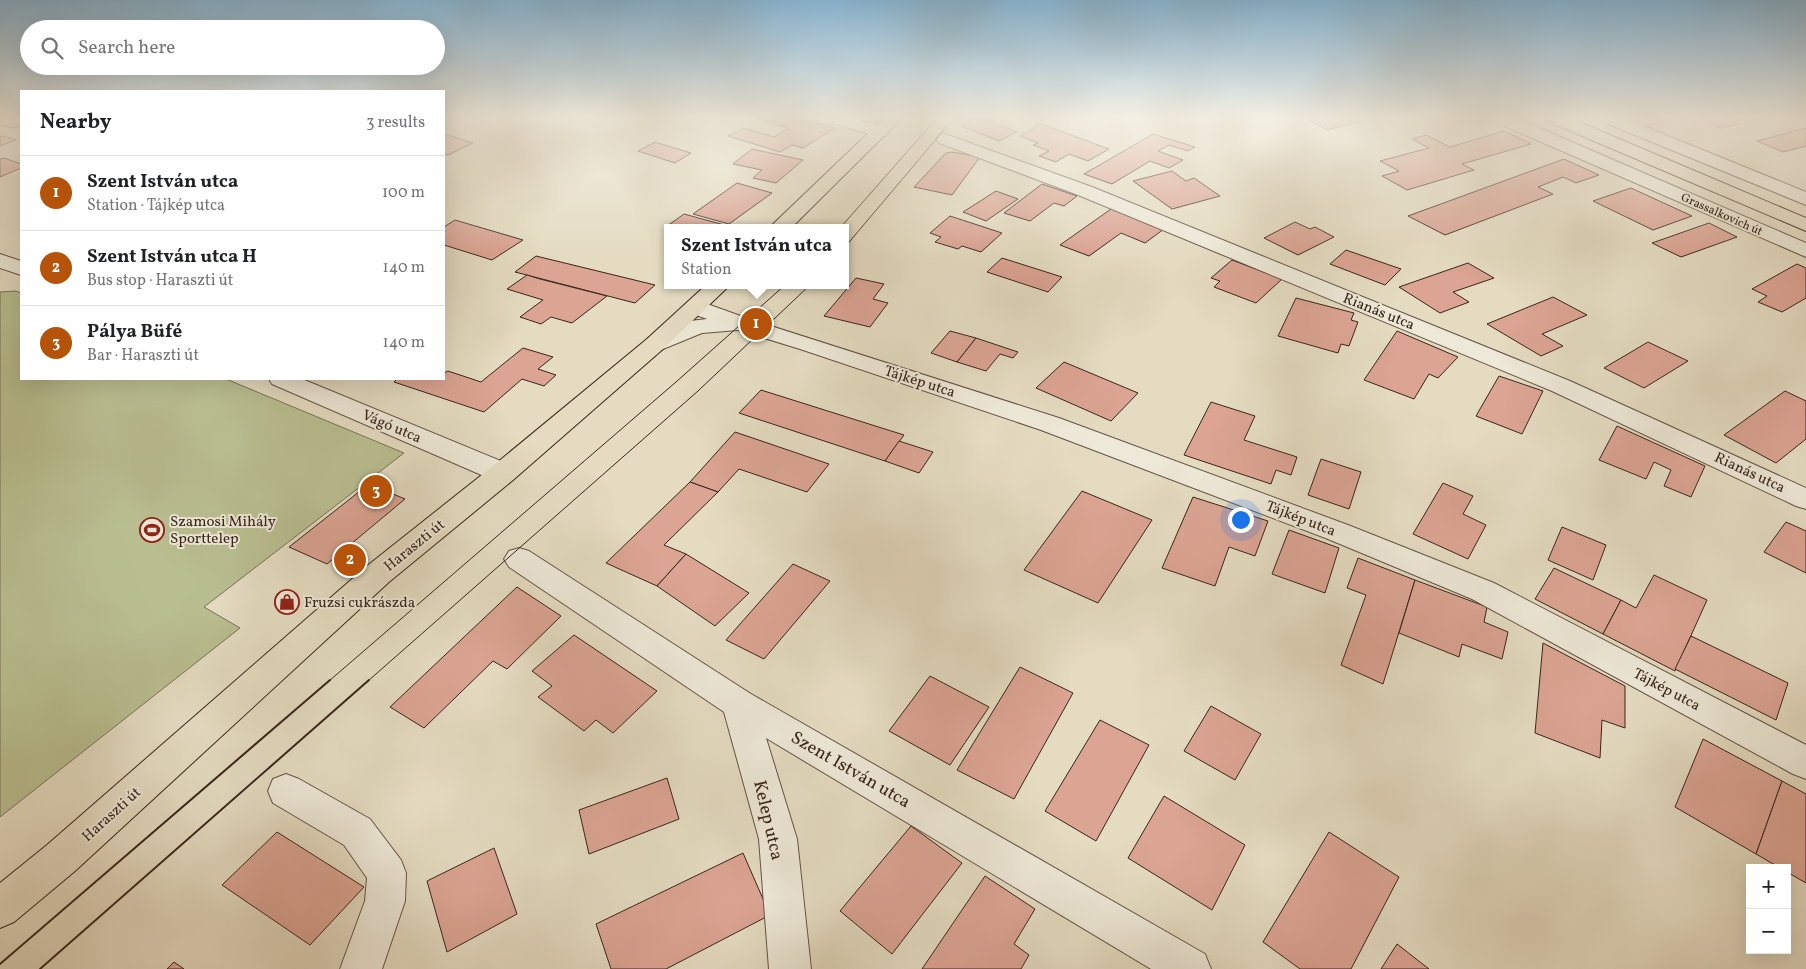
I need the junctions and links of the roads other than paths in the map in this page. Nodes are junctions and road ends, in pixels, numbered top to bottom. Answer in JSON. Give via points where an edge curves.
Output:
{"nodes":[{"id":1,"x":847,"y":163,"type":"edge"},
{"id":2,"x":1010,"y":163,"type":"edge"},
{"id":3,"x":1605,"y":163,"type":"edge"},
{"id":4,"x":1660,"y":163,"type":"edge"},
{"id":5,"x":1719,"y":163,"type":"edge"},
{"id":6,"x":1806,"y":199,"type":"edge"},
{"id":7,"x":783,"y":224,"type":"edge"},
{"id":8,"x":1806,"y":225,"type":"edge"},
{"id":9,"x":1806,"y":251,"type":"edge"},
{"id":10,"x":715,"y":289,"type":"edge"},
{"id":11,"x":696,"y":307,"type":"junction"},
{"id":12,"x":741,"y":324,"type":"junction"},
{"id":13,"x":655,"y":344,"type":"junction"},
{"id":14,"x":283,"y":380,"type":"edge"},
{"id":15,"x":503,"y":473,"type":"junction"},
{"id":16,"x":1806,"y":499,"type":"edge"},
{"id":17,"x":519,"y":559,"type":"dead end"},
{"id":18,"x":739,"y":704,"type":"junction"},
{"id":19,"x":1806,"y":763,"type":"edge"},
{"id":20,"x":286,"y":791,"type":"dead end"},
{"id":21,"x":0,"y":908,"type":"edge"},
{"id":22,"x":361,"y":969,"type":"edge"},
{"id":23,"x":790,"y":969,"type":"edge"},
{"id":24,"x":1190,"y":969,"type":"edge"}],
"edges":[{"from":1,"to":7,"type":"main road"},
{"from":2,"to":16,"type":"street","name":"Rianás utca","via":[[1561,386]]},
{"from":3,"to":9,"type":"street","name":"Grassalkovich út"},
{"from":4,"to":8,"type":"main road","name":"Grassalkovich út"},
{"from":5,"to":6,"type":"street"},
{"from":10,"to":11,"type":"main road","name":"Haraszti út"},
{"from":11,"to":12,"type":"street","name":"Tájkép utca"},
{"from":11,"to":13,"type":"main road","name":"Haraszti út"},
{"from":12,"to":13,"type":"street","via":[[698,326]]},
{"from":12,"to":19,"type":"street","name":"Tájkép utca","via":[[1050,424],[1338,532],[1483,591]]},
{"from":13,"to":15,"type":"main road","name":"Haraszti út"},
{"from":14,"to":15,"type":"street","name":"Vágó utca"},
{"from":15,"to":21,"type":"main road","name":"Haraszti út","via":[[378,574],[61,858]]},
{"from":17,"to":18,"type":"street","name":"Szent István utca"},
{"from":18,"to":23,"type":"street","name":"Kelep utca","via":[[778,839]]},
{"from":18,"to":24,"type":"street","name":"Szent István utca"},
{"from":20,"to":22,"type":"street","via":[[357,832],[388,873],[385,901]]}]}
